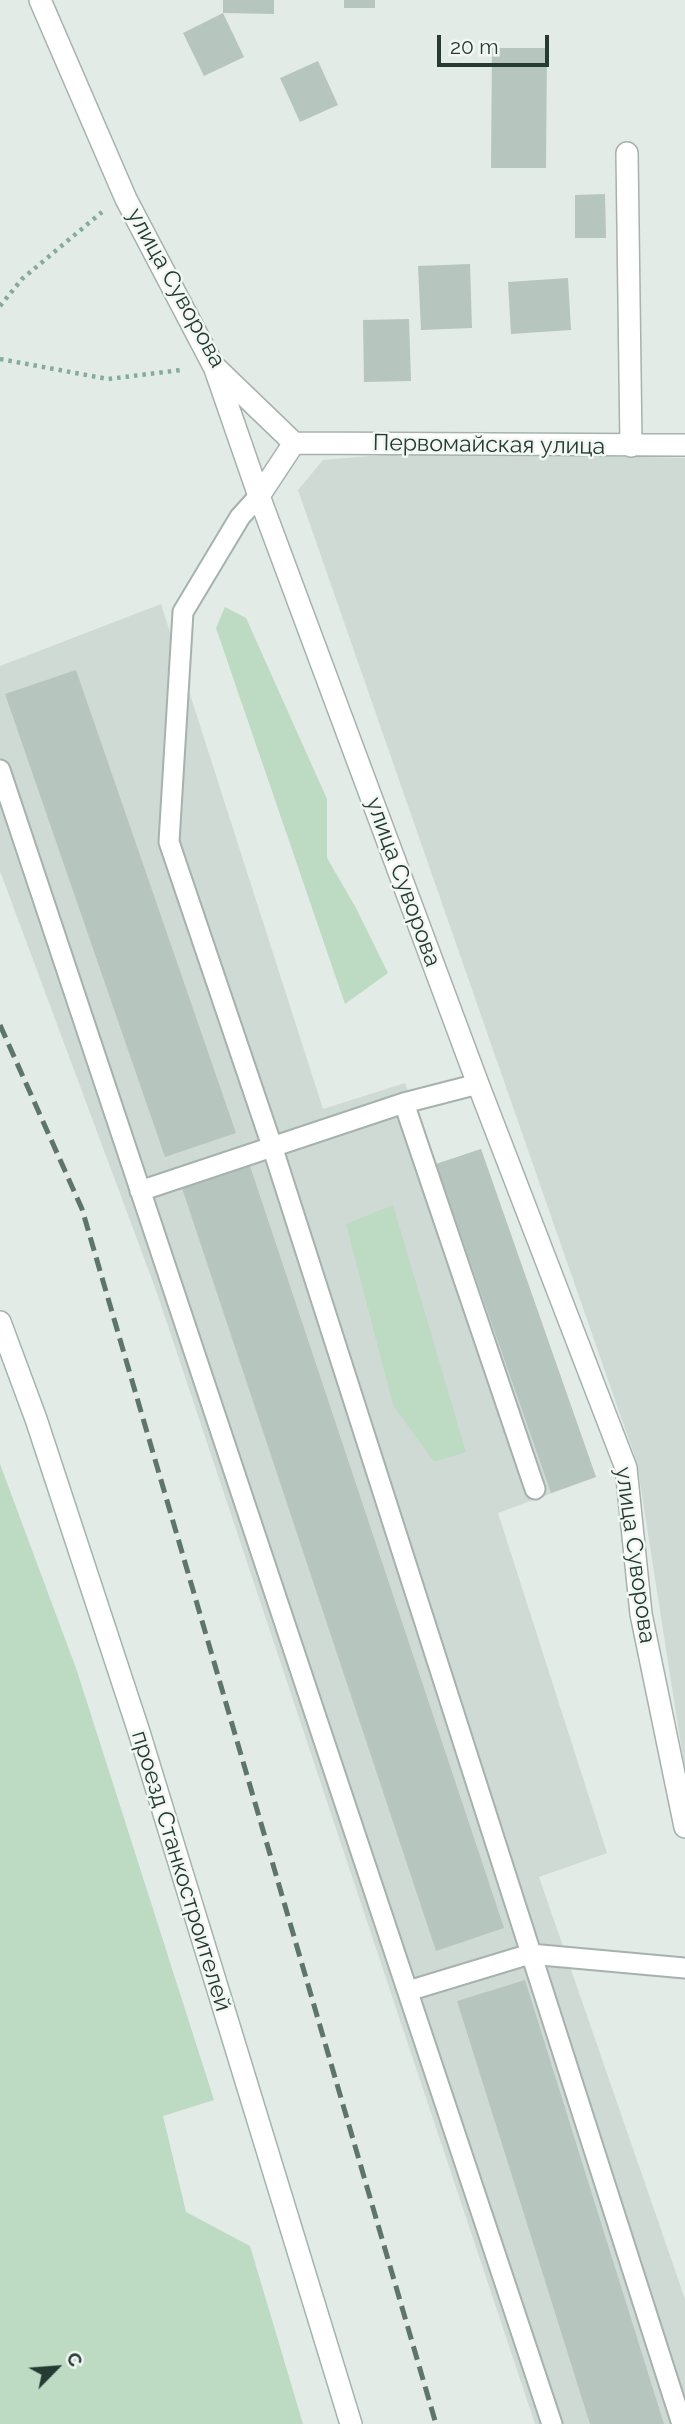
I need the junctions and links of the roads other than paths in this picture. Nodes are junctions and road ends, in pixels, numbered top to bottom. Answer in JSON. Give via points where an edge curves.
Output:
{"nodes":[{"id":1,"x":40,"y":0,"type":"edge"},
{"id":2,"x":627,"y":153,"type":"dead end"},
{"id":3,"x":214,"y":365,"type":"junction"},
{"id":4,"x":294,"y":443,"type":"junction"},
{"id":5,"x":685,"y":445,"type":"edge"},
{"id":6,"x":631,"y":446,"type":"junction"},
{"id":7,"x":259,"y":496,"type":"junction"},
{"id":8,"x":0,"y":770,"type":"edge"},
{"id":9,"x":478,"y":1084,"type":"junction"},
{"id":10,"x":404,"y":1103,"type":"junction"},
{"id":11,"x":272,"y":1146,"type":"junction"},
{"id":12,"x":140,"y":1191,"type":"junction"},
{"id":13,"x":0,"y":1322,"type":"edge"},
{"id":14,"x":535,"y":1489,"type":"dead end"},
{"id":15,"x":685,"y":1827,"type":"edge"},
{"id":16,"x":530,"y":1954,"type":"junction"},
{"id":17,"x":685,"y":1968,"type":"edge"},
{"id":18,"x":408,"y":1991,"type":"junction"},
{"id":19,"x":351,"y":2424,"type":"edge"},
{"id":20,"x":552,"y":2424,"type":"edge"},
{"id":21,"x":682,"y":2424,"type":"edge"}],
"edges":[{"from":1,"to":3,"type":"street","name":"улица Суворова","via":[[127,200]]},
{"from":2,"to":6,"type":"street"},
{"from":3,"to":4,"type":"street","name":"улица Суворова"},
{"from":3,"to":7,"type":"street","name":"улица Суворова"},
{"from":4,"to":6,"type":"street","name":"Первомайская улица"},
{"from":4,"to":7,"type":"street"},
{"from":5,"to":6,"type":"street","name":"Первомайская улица"},
{"from":7,"to":9,"type":"street","name":"улица Суворова"},
{"from":7,"to":11,"type":"lane","via":[[240,517],[183,612],[169,842]]},
{"from":8,"to":12,"type":"lane"},
{"from":9,"to":10,"type":"lane"},
{"from":9,"to":15,"type":"street","name":"улица Суворова","via":[[626,1468],[640,1614]]},
{"from":10,"to":11,"type":"lane"},
{"from":10,"to":14,"type":"lane"},
{"from":11,"to":12,"type":"lane"},
{"from":11,"to":16,"type":"lane"},
{"from":12,"to":18,"type":"lane"},
{"from":13,"to":19,"type":"street","name":"проезд Станкостроителей","via":[[139,1732]]},
{"from":16,"to":17,"type":"lane"},
{"from":16,"to":18,"type":"lane"},
{"from":16,"to":21,"type":"lane"},
{"from":18,"to":20,"type":"lane"}]}
